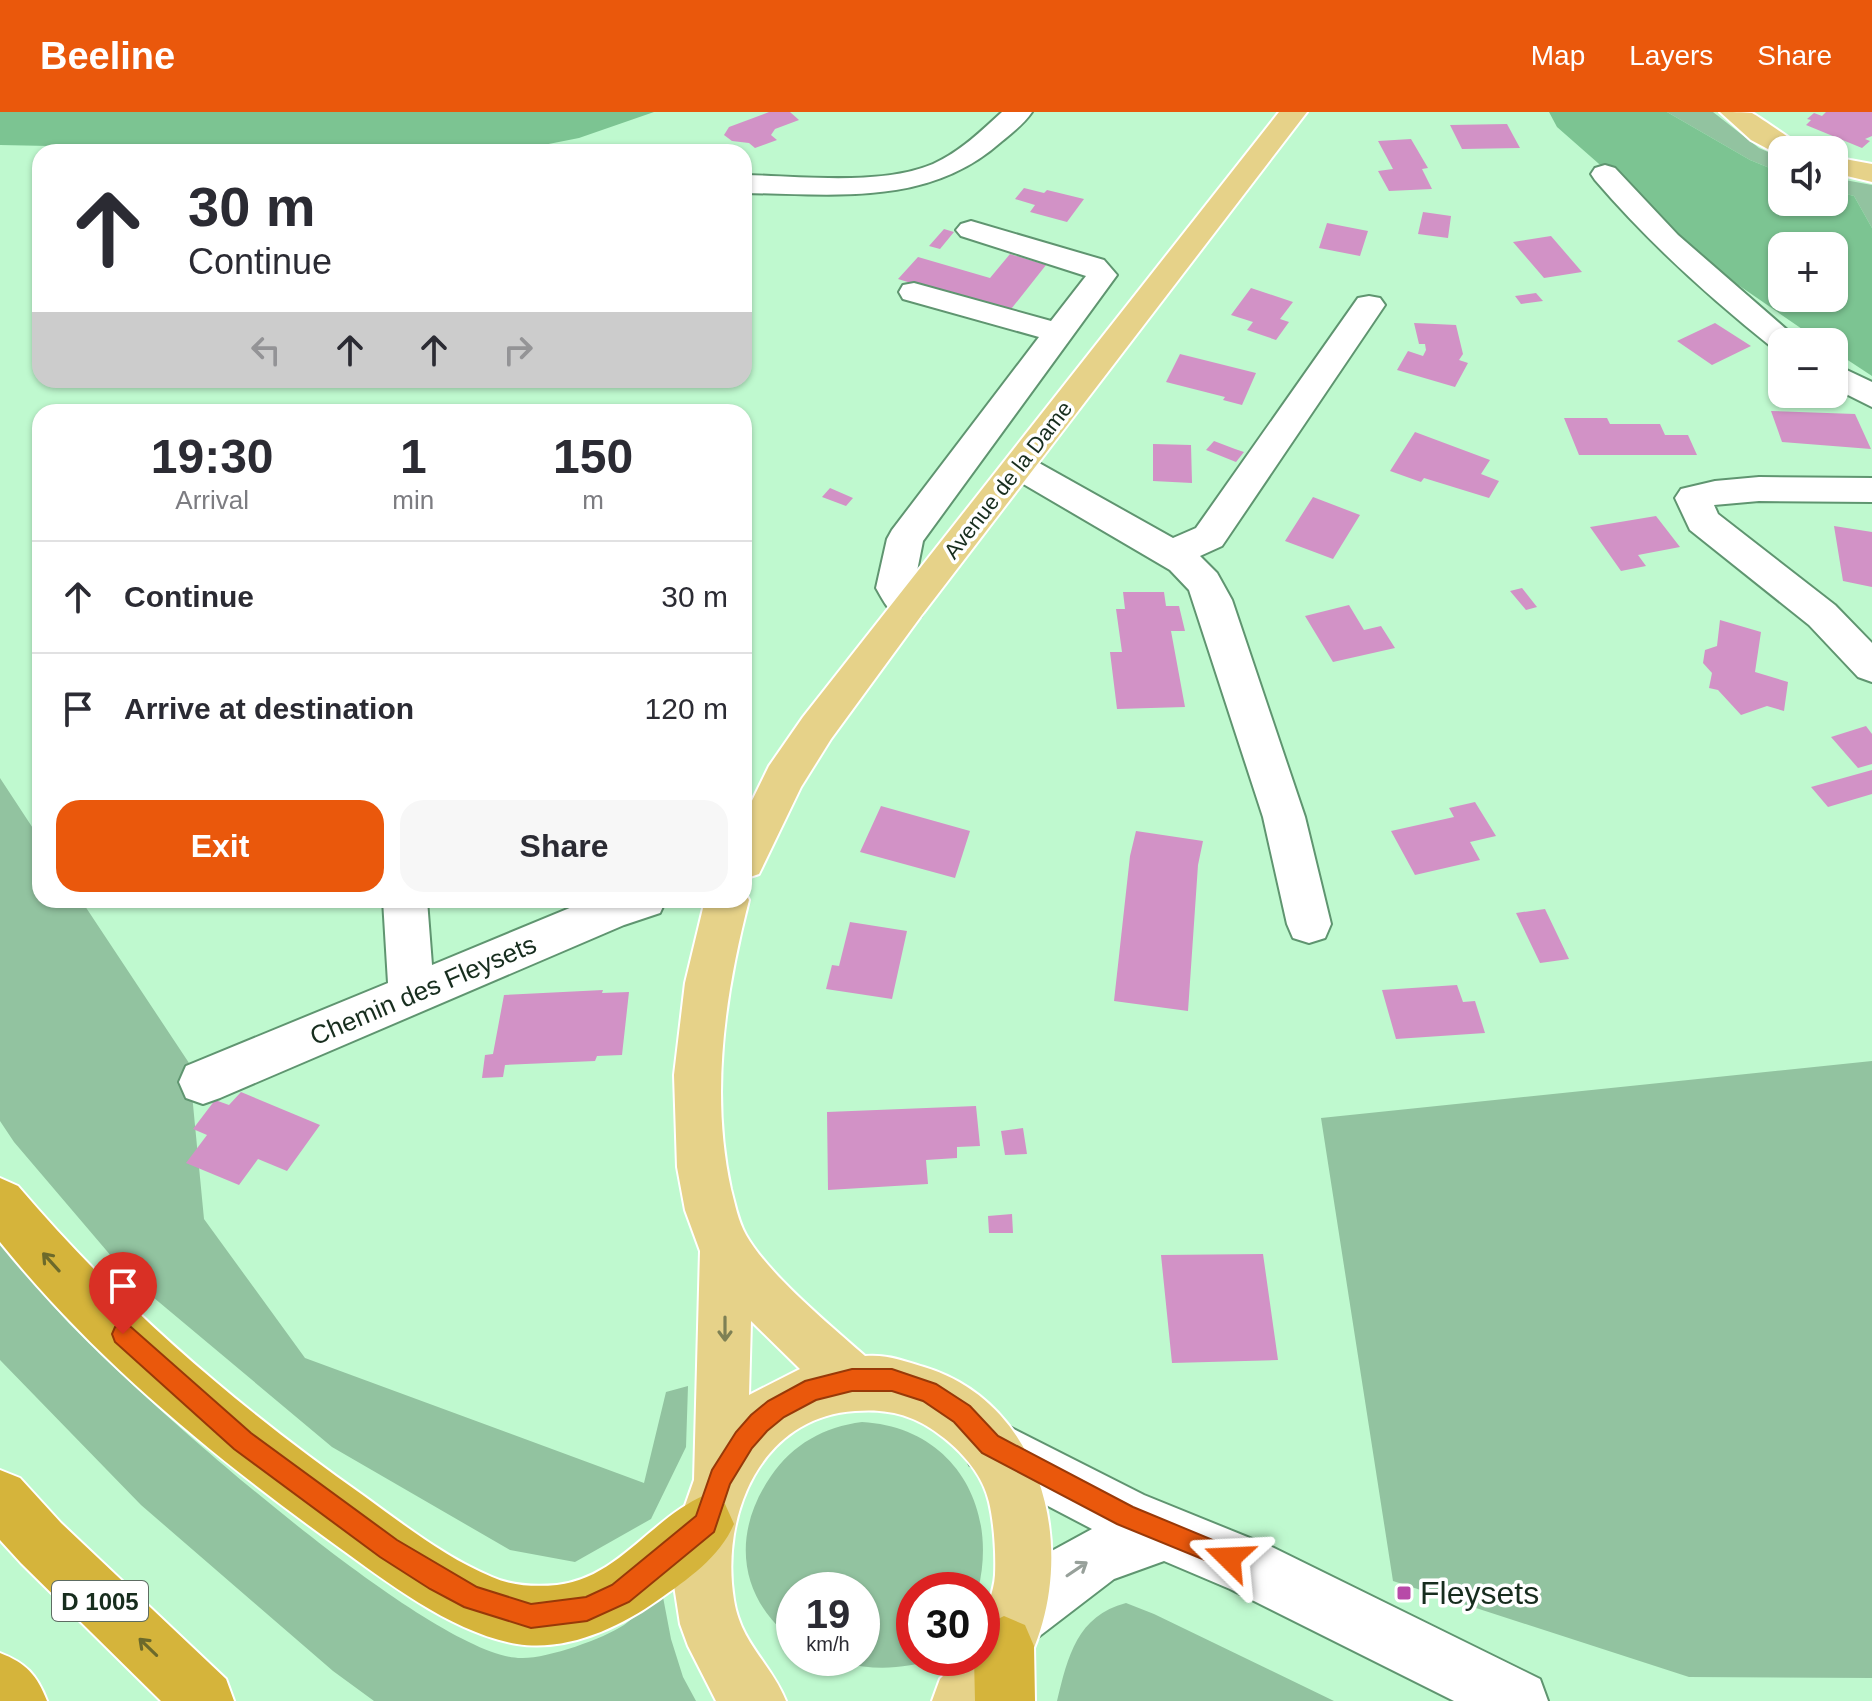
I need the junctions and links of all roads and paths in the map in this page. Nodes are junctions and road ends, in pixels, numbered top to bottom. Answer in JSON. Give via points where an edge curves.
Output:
{"nodes":[{"id":1,"x":1018,"y":112,"type":"edge"},
{"id":2,"x":1293,"y":112,"type":"edge"},
{"id":3,"x":1734,"y":112,"type":"edge"},
{"id":4,"x":1768,"y":138,"type":"edge"},
{"id":5,"x":1848,"y":168,"type":"edge"},
{"id":6,"x":1872,"y":173,"type":"edge"},
{"id":7,"x":1605,"y":174,"type":"dead end"},
{"id":8,"x":752,"y":184,"type":"edge"},
{"id":9,"x":971,"y":230,"type":"dead end"},
{"id":10,"x":914,"y":292,"type":"dead end"},
{"id":11,"x":1369,"y":305,"type":"dead end"},
{"id":12,"x":1768,"y":329,"type":"edge"},
{"id":13,"x":1059,"y":333,"type":"junction"},
{"id":14,"x":1848,"y":382,"type":"edge"},
{"id":15,"x":1872,"y":396,"type":"edge"},
{"id":16,"x":1020,"y":467,"type":"junction"},
{"id":17,"x":1872,"y":490,"type":"edge"},
{"id":18,"x":1171,"y":554,"type":"junction"},
{"id":19,"x":908,"y":606,"type":"junction"},
{"id":20,"x":1872,"y":667,"type":"edge"},
{"id":21,"x":752,"y":844,"type":"edge"},
{"id":22,"x":406,"y":908,"type":"edge"},
{"id":23,"x":619,"y":908,"type":"edge"},
{"id":24,"x":725,"y":908,"type":"edge"},
{"id":25,"x":1309,"y":924,"type":"dead end"},
{"id":26,"x":412,"y":996,"type":"junction"},
{"id":27,"x":203,"y":1082,"type":"dead end"},
{"id":28,"x":0,"y":1203,"type":"edge"},
{"id":29,"x":726,"y":1251,"type":"junction"},
{"id":30,"x":852,"y":1380,"type":"junction"},
{"id":31,"x":990,"y":1445,"type":"junction"},
{"id":32,"x":0,"y":1498,"type":"edge"},
{"id":33,"x":713,"y":1501,"type":"junction"},
{"id":34,"x":1162,"y":1533,"type":"junction"},
{"id":35,"x":1008,"y":1655,"type":"edge"},
{"id":36,"x":0,"y":1683,"type":"edge"},
{"id":37,"x":753,"y":1700,"type":"edge"},
{"id":38,"x":17,"y":1701,"type":"edge"},
{"id":39,"x":204,"y":1701,"type":"edge"},
{"id":40,"x":962,"y":1701,"type":"edge"},
{"id":41,"x":1518,"y":1701,"type":"edge"}],
"edges":[{"from":1,"to":8,"type":"street","via":[[965,158],[914,180]]},
{"from":2,"to":16,"type":"main road","name":"Avenue de la Dame"},
{"from":3,"to":4,"type":"main road"},
{"from":5,"to":6,"type":"main road"},
{"from":7,"to":12,"type":"street","via":[[1723,293]]},
{"from":9,"to":13,"type":"street","via":[[1093,266],[1102,275]]},
{"from":10,"to":13,"type":"street"},
{"from":11,"to":18,"type":"street","via":[[1209,537]]},
{"from":13,"to":19,"type":"street","via":[[905,539],[895,588]]},
{"from":14,"to":15,"type":"street"},
{"from":16,"to":18,"type":"street"},
{"from":16,"to":19,"type":"main road","name":"Avenue de la Dame"},
{"from":17,"to":20,"type":"street","via":[[1748,488],[1693,498],[1703,521],[1822,615]]},
{"from":18,"to":25,"type":"street","via":[[1195,572],[1213,600],[1284,817]]},
{"from":19,"to":21,"type":"main road","name":"Avenue de la Dame","via":[[784,778]]},
{"from":22,"to":26,"type":"street"},
{"from":23,"to":26,"type":"street","name":"Chemin des Fleysets"},
{"from":24,"to":29,"type":"main road","via":[[703,1014],[698,1136],[703,1175]]},
{"from":26,"to":27,"type":"street","name":"Chemin des Fleysets"},
{"from":33,"to":28,"type":"highway","one_way":true,"via":[[621,1594],[587,1609],[531,1616],[473,1598],[389,1548],[242,1441],[82,1296]]},
{"from":29,"to":30,"type":"main road","via":[[783,1318]]},
{"from":29,"to":33,"type":"main road","one_way":true,"via":[[724,1412]]},
{"from":30,"to":31,"type":"main road","via":[[892,1380],[928,1392],[962,1414]]},
{"from":30,"to":33,"type":"main road","via":[[813,1389],[776,1409],[744,1440]]},
{"from":31,"to":34,"type":"street"},
{"from":31,"to":35,"type":"main road","via":[[1011,1482],[1023,1526],[1022,1586]]},
{"from":39,"to":32,"type":"highway","number":"D 1005","one_way":true},
{"from":33,"to":37,"type":"main road","via":[[701,1570],[707,1616],[724,1659]]},
{"from":35,"to":34,"type":"street","one_way":true,"via":[[1069,1574],[1097,1556]]},
{"from":34,"to":41,"type":"street","via":[[1251,1568]]},
{"from":35,"to":40,"type":"main road"},
{"from":36,"to":38,"type":"highway"}]}
